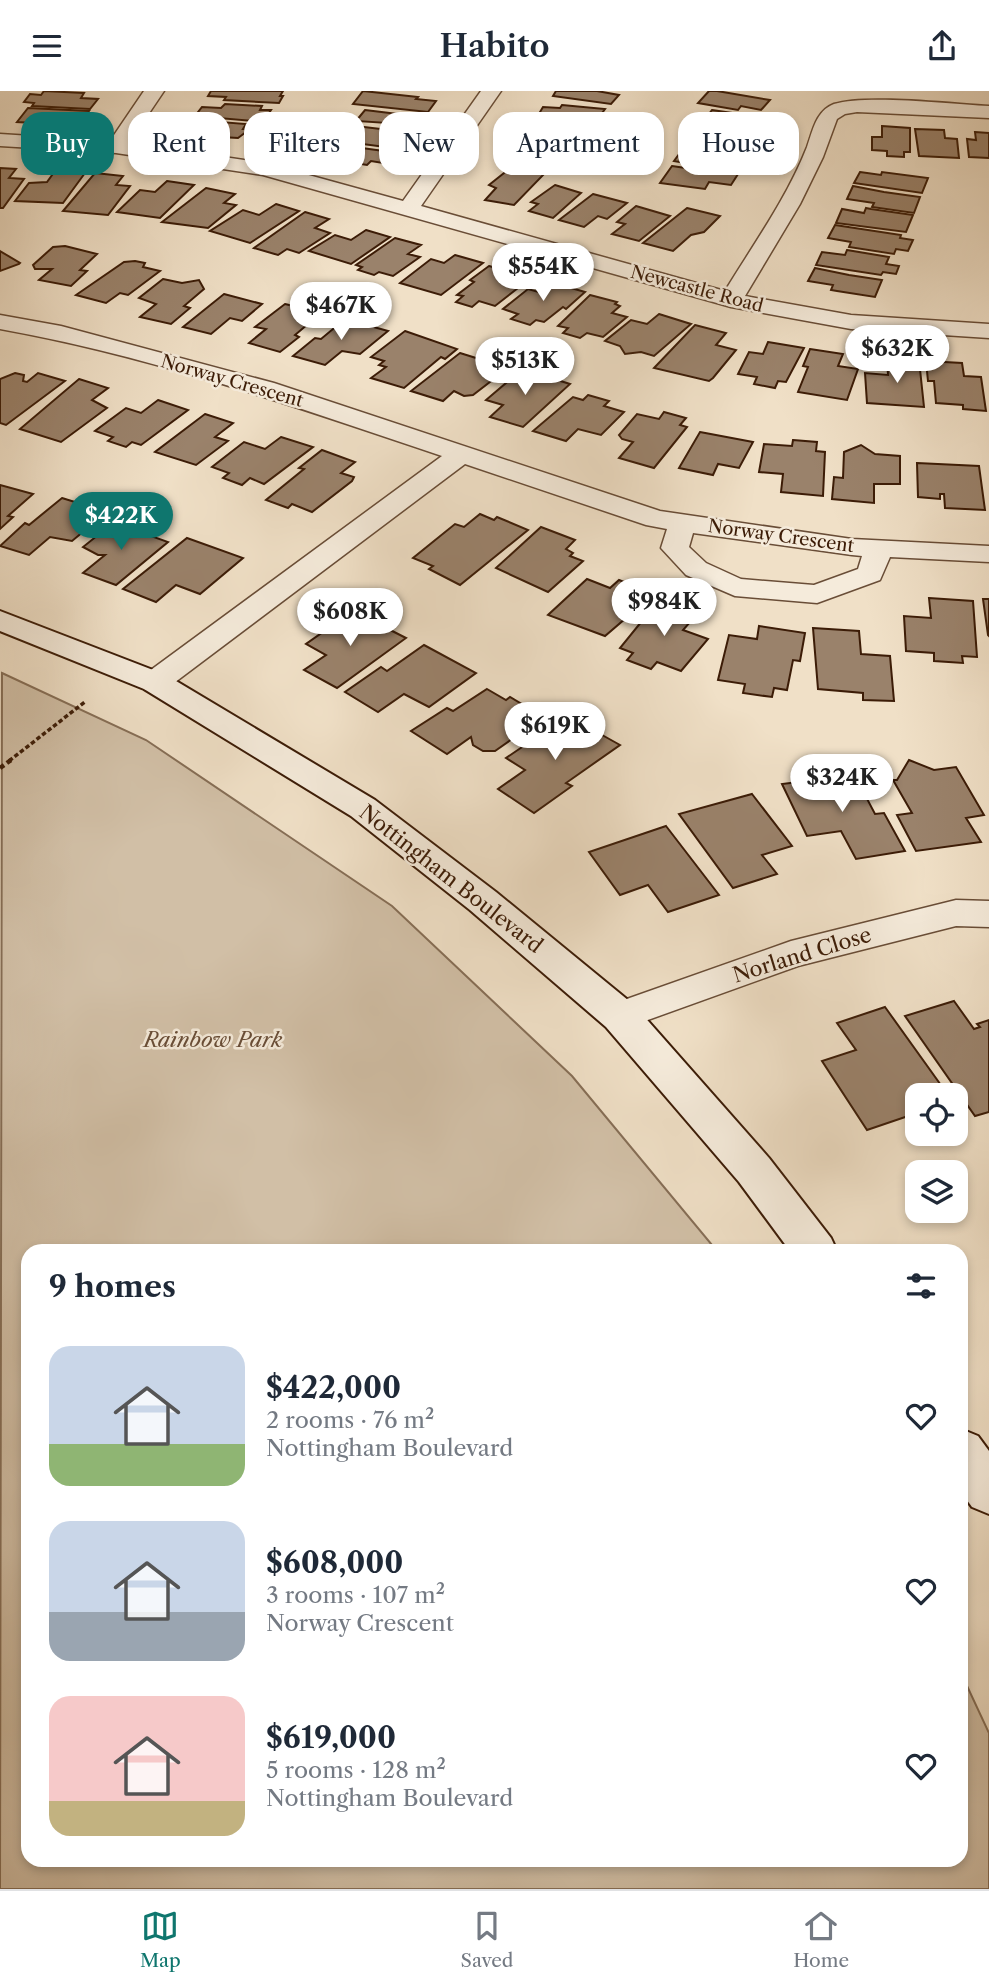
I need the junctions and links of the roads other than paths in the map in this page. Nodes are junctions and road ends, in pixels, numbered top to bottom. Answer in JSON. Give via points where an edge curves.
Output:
{"nodes":[{"id":1,"x":155,"y":91,"type":"edge"},
{"id":2,"x":491,"y":91,"type":"edge"},
{"id":3,"x":989,"y":112,"type":"edge"},
{"id":4,"x":0,"y":140,"type":"edge"},
{"id":5,"x":116,"y":147,"type":"junction"},
{"id":6,"x":408,"y":209,"type":"junction"},
{"id":7,"x":731,"y":300,"type":"junction"},
{"id":8,"x":0,"y":322,"type":"edge"},
{"id":9,"x":989,"y":331,"type":"edge"},
{"id":10,"x":460,"y":456,"type":"junction"},
{"id":11,"x":682,"y":523,"type":"junction"},
{"id":12,"x":879,"y":548,"type":"junction"},
{"id":13,"x":989,"y":554,"type":"edge"},
{"id":14,"x":0,"y":620,"type":"edge"},
{"id":15,"x":155,"y":682,"type":"junction"},
{"id":16,"x":989,"y":914,"type":"edge"},
{"id":17,"x":620,"y":1016,"type":"junction"},
{"id":18,"x":810,"y":1244,"type":"edge"},
{"id":19,"x":968,"y":1462,"type":"edge"},
{"id":20,"x":989,"y":1491,"type":"edge"}],
"edges":[{"from":1,"to":5,"type":"street"},
{"from":2,"to":6,"type":"street"},
{"from":3,"to":7,"type":"street","via":[[857,106],[828,116],[789,204]]},
{"from":4,"to":5,"type":"street","name":"Newcastle Road"},
{"from":5,"to":6,"type":"street","name":"Newcastle Road","via":[[265,169]]},
{"from":6,"to":7,"type":"street","name":"Newcastle Road"},
{"from":7,"to":9,"type":"street","name":"Newcastle Road","via":[[851,322]]},
{"from":8,"to":10,"type":"street","name":"Norway Crescent","via":[[61,333],[265,389]]},
{"from":10,"to":11,"type":"street","name":"Norway Crescent","via":[[656,519]]},
{"from":10,"to":15,"type":"street"},
{"from":11,"to":12,"type":"street","name":"Norway Crescent"},
{"from":11,"to":12,"type":"street","name":"Norway Crescent","via":[[675,548],[696,569],[735,587],[817,594],[870,574]]},
{"from":12,"to":13,"type":"street","name":"Norway Crescent"},
{"from":14,"to":15,"type":"street","name":"Nottingham Boulevard"},
{"from":15,"to":17,"type":"street","name":"Nottingham Boulevard","via":[[363,808]]},
{"from":16,"to":17,"type":"street","name":"Norland Close","via":[[956,913],[791,954]]},
{"from":17,"to":18,"type":"street","name":"Nottingham Boulevard","via":[[754,1170]]},
{"from":19,"to":20,"type":"street"}]}
